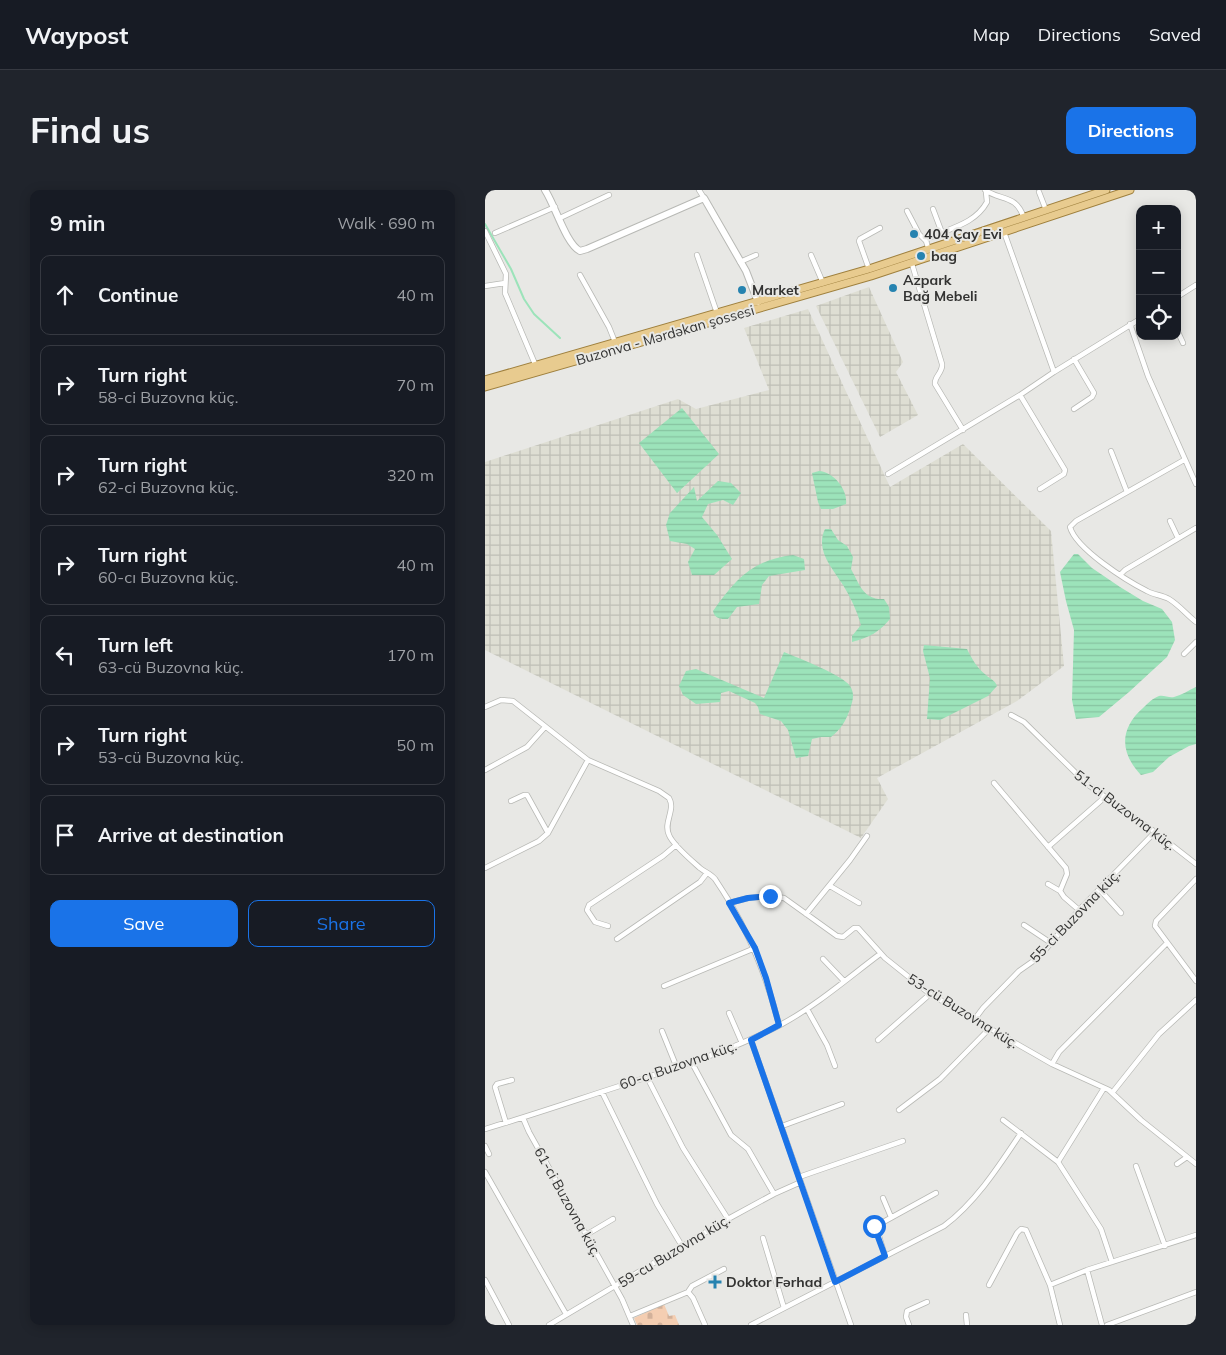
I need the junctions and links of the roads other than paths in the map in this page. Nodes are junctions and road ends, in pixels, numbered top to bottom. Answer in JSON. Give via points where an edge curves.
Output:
{"nodes":[{"id":1,"x":545,"y":190,"type":"edge"},
{"id":2,"x":699,"y":190,"type":"edge"},
{"id":3,"x":1106,"y":190,"type":"edge"},
{"id":4,"x":1130,"y":190,"type":"edge"},
{"id":5,"x":985,"y":191,"type":"edge"},
{"id":6,"x":1039,"y":192,"type":"dead end"},
{"id":7,"x":609,"y":195,"type":"dead end"},
{"id":8,"x":704,"y":198,"type":"junction"},
{"id":9,"x":555,"y":207,"type":"junction"},
{"id":10,"x":933,"y":209,"type":"dead end"},
{"id":11,"x":1046,"y":210,"type":"junction"},
{"id":12,"x":907,"y":211,"type":"dead end"},
{"id":13,"x":560,"y":218,"type":"junction"},
{"id":14,"x":1024,"y":218,"type":"junction"},
{"id":15,"x":880,"y":228,"type":"dead end"},
{"id":16,"x":485,"y":231,"type":"edge"},
{"id":17,"x":943,"y":232,"type":"junction"},
{"id":18,"x":1003,"y":232,"type":"junction"},
{"id":19,"x":495,"y":233,"type":"dead end"},
{"id":20,"x":926,"y":241,"type":"junction"},
{"id":21,"x":929,"y":250,"type":"junction"},
{"id":22,"x":756,"y":254,"type":"dead end"},
{"id":23,"x":697,"y":255,"type":"dead end"},
{"id":24,"x":811,"y":255,"type":"dead end"},
{"id":25,"x":740,"y":262,"type":"junction"},
{"id":26,"x":912,"y":264,"type":"junction"},
{"id":27,"x":869,"y":269,"type":"junction"},
{"id":28,"x":580,"y":275,"type":"dead end"},
{"id":29,"x":505,"y":283,"type":"junction"},
{"id":30,"x":823,"y":283,"type":"junction"},
{"id":31,"x":485,"y":286,"type":"edge"},
{"id":32,"x":1196,"y":286,"type":"edge"},
{"id":33,"x":1180,"y":295,"type":"edge"},
{"id":34,"x":758,"y":302,"type":"junction"},
{"id":35,"x":717,"y":313,"type":"junction"},
{"id":36,"x":1136,"y":321,"type":"edge"},
{"id":37,"x":1130,"y":324,"type":"junction"},
{"id":38,"x":1181,"y":339,"type":"edge"},
{"id":39,"x":615,"y":342,"type":"junction"},
{"id":40,"x":1183,"y":343,"type":"dead end"},
{"id":41,"x":1074,"y":360,"type":"junction"},
{"id":42,"x":535,"y":364,"type":"junction"},
{"id":43,"x":1054,"y":372,"type":"junction"},
{"id":44,"x":485,"y":380,"type":"edge"},
{"id":45,"x":485,"y":387,"type":"edge"},
{"id":46,"x":1020,"y":395,"type":"junction"},
{"id":47,"x":1074,"y":408,"type":"dead end"},
{"id":48,"x":963,"y":430,"type":"junction"},
{"id":49,"x":1111,"y":452,"type":"dead end"},
{"id":50,"x":1185,"y":460,"type":"junction"},
{"id":51,"x":888,"y":474,"type":"dead end"},
{"id":52,"x":1196,"y":484,"type":"edge"},
{"id":53,"x":1041,"y":489,"type":"dead end"},
{"id":54,"x":1127,"y":492,"type":"junction"},
{"id":55,"x":1170,"y":521,"type":"dead end"},
{"id":56,"x":1196,"y":528,"type":"edge"},
{"id":57,"x":1178,"y":538,"type":"junction"},
{"id":58,"x":1120,"y":575,"type":"junction"},
{"id":59,"x":1196,"y":622,"type":"edge"},
{"id":60,"x":1196,"y":642,"type":"edge"},
{"id":61,"x":1184,"y":654,"type":"dead end"},
{"id":62,"x":485,"y":707,"type":"edge"},
{"id":63,"x":1011,"y":715,"type":"dead end"},
{"id":64,"x":545,"y":727,"type":"junction"},
{"id":65,"x":588,"y":760,"type":"junction"},
{"id":66,"x":485,"y":770,"type":"edge"},
{"id":67,"x":994,"y":782,"type":"dead end"},
{"id":68,"x":1105,"y":798,"type":"junction"},
{"id":69,"x":511,"y":802,"type":"dead end"},
{"id":70,"x":1155,"y":832,"type":"junction"},
{"id":71,"x":548,"y":833,"type":"junction"},
{"id":72,"x":867,"y":836,"type":"dead end"},
{"id":73,"x":676,"y":845,"type":"junction"},
{"id":74,"x":1048,"y":847,"type":"junction"},
{"id":75,"x":1196,"y":864,"type":"edge"},
{"id":76,"x":485,"y":868,"type":"edge"},
{"id":77,"x":707,"y":872,"type":"junction"},
{"id":78,"x":1196,"y":879,"type":"edge"},
{"id":79,"x":1048,"y":884,"type":"dead end"},
{"id":80,"x":830,"y":886,"type":"junction"},
{"id":81,"x":1100,"y":890,"type":"junction"},
{"id":82,"x":1060,"y":891,"type":"junction"},
{"id":83,"x":729,"y":903,"type":"junction"},
{"id":84,"x":859,"y":903,"type":"dead end"},
{"id":85,"x":1079,"y":910,"type":"junction"},
{"id":86,"x":805,"y":914,"type":"junction"},
{"id":87,"x":1121,"y":914,"type":"dead end"},
{"id":88,"x":1024,"y":925,"type":"dead end"},
{"id":89,"x":608,"y":926,"type":"dead end"},
{"id":90,"x":617,"y":939,"type":"dead end"},
{"id":91,"x":1051,"y":943,"type":"junction"},
{"id":92,"x":1167,"y":943,"type":"junction"},
{"id":93,"x":755,"y":948,"type":"junction"},
{"id":94,"x":880,"y":954,"type":"junction"},
{"id":95,"x":823,"y":959,"type":"dead end"},
{"id":96,"x":844,"y":981,"type":"junction"},
{"id":97,"x":1196,"y":981,"type":"edge"},
{"id":98,"x":664,"y":986,"type":"dead end"},
{"id":99,"x":931,"y":994,"type":"junction"},
{"id":100,"x":1196,"y":1000,"type":"edge"},
{"id":101,"x":807,"y":1009,"type":"junction"},
{"id":102,"x":729,"y":1013,"type":"dead end"},
{"id":103,"x":974,"y":1020,"type":"junction"},
{"id":104,"x":779,"y":1025,"type":"junction"},
{"id":105,"x":989,"y":1029,"type":"junction"},
{"id":106,"x":662,"y":1031,"type":"dead end"},
{"id":107,"x":751,"y":1040,"type":"junction"},
{"id":108,"x":878,"y":1040,"type":"dead end"},
{"id":109,"x":742,"y":1043,"type":"junction"},
{"id":110,"x":692,"y":1062,"type":"junction"},
{"id":111,"x":1052,"y":1064,"type":"junction"},
{"id":112,"x":835,"y":1066,"type":"dead end"},
{"id":113,"x":677,"y":1068,"type":"junction"},
{"id":114,"x":647,"y":1077,"type":"junction"},
{"id":115,"x":512,"y":1080,"type":"dead end"},
{"id":116,"x":1104,"y":1088,"type":"junction"},
{"id":117,"x":602,"y":1092,"type":"junction"},
{"id":118,"x":1112,"y":1092,"type":"junction"},
{"id":119,"x":842,"y":1104,"type":"dead end"},
{"id":120,"x":899,"y":1110,"type":"dead end"},
{"id":121,"x":523,"y":1118,"type":"junction"},
{"id":122,"x":1003,"y":1120,"type":"dead end"},
{"id":123,"x":506,"y":1123,"type":"junction"},
{"id":124,"x":782,"y":1126,"type":"junction"},
{"id":125,"x":485,"y":1129,"type":"edge"},
{"id":126,"x":1021,"y":1133,"type":"junction"},
{"id":127,"x":903,"y":1141,"type":"dead end"},
{"id":128,"x":485,"y":1146,"type":"edge"},
{"id":129,"x":489,"y":1154,"type":"dead end"},
{"id":130,"x":1187,"y":1156,"type":"junction"},
{"id":131,"x":1058,"y":1162,"type":"junction"},
{"id":132,"x":1177,"y":1164,"type":"dead end"},
{"id":133,"x":1196,"y":1164,"type":"edge"},
{"id":134,"x":1137,"y":1166,"type":"dead end"},
{"id":135,"x":485,"y":1172,"type":"edge"},
{"id":136,"x":800,"y":1180,"type":"junction"},
{"id":137,"x":936,"y":1193,"type":"dead end"},
{"id":138,"x":775,"y":1194,"type":"junction"},
{"id":139,"x":883,"y":1198,"type":"dead end"},
{"id":140,"x":891,"y":1217,"type":"junction"},
{"id":141,"x":870,"y":1218,"type":"dead end"},
{"id":142,"x":728,"y":1219,"type":"junction"},
{"id":143,"x":613,"y":1220,"type":"dead end"},
{"id":144,"x":876,"y":1226,"type":"junction"},
{"id":145,"x":586,"y":1235,"type":"junction"},
{"id":146,"x":1196,"y":1235,"type":"edge"},
{"id":147,"x":763,"y":1238,"type":"dead end"},
{"id":148,"x":682,"y":1246,"type":"junction"},
{"id":149,"x":1165,"y":1246,"type":"junction"},
{"id":150,"x":885,"y":1256,"type":"junction"},
{"id":151,"x":1113,"y":1262,"type":"junction"},
{"id":152,"x":724,"y":1269,"type":"dead end"},
{"id":153,"x":1087,"y":1270,"type":"junction"},
{"id":154,"x":485,"y":1280,"type":"edge"},
{"id":155,"x":835,"y":1282,"type":"junction"},
{"id":156,"x":989,"y":1284,"type":"dead end"},
{"id":157,"x":1049,"y":1285,"type":"junction"},
{"id":158,"x":614,"y":1286,"type":"junction"},
{"id":159,"x":688,"y":1292,"type":"junction"},
{"id":160,"x":1196,"y":1292,"type":"edge"},
{"id":161,"x":927,"y":1302,"type":"dead end"},
{"id":162,"x":785,"y":1308,"type":"junction"},
{"id":163,"x":567,"y":1314,"type":"junction"},
{"id":164,"x":966,"y":1315,"type":"dead end"},
{"id":165,"x":630,"y":1316,"type":"junction"},
{"id":166,"x":509,"y":1325,"type":"edge"},
{"id":167,"x":549,"y":1325,"type":"edge"},
{"id":168,"x":633,"y":1325,"type":"edge"},
{"id":169,"x":705,"y":1325,"type":"edge"},
{"id":170,"x":751,"y":1325,"type":"edge"},
{"id":171,"x":851,"y":1325,"type":"edge"},
{"id":172,"x":909,"y":1325,"type":"edge"},
{"id":173,"x":967,"y":1325,"type":"edge"},
{"id":174,"x":1060,"y":1325,"type":"edge"},
{"id":175,"x":1102,"y":1325,"type":"edge"},
{"id":176,"x":1107,"y":1325,"type":"edge"}],
"edges":[{"from":1,"to":9,"type":"street"},
{"from":2,"to":8,"type":"street"},
{"from":3,"to":11,"type":"main road"},
{"from":4,"to":18,"type":"main road","name":"Buzonva - Mərdəkan şossesi"},
{"from":5,"to":14,"type":"street","via":[[1016,204]]},
{"from":5,"to":17,"type":"street","via":[[987,202],[978,214],[966,223]]},
{"from":6,"to":11,"type":"street"},
{"from":7,"to":13,"type":"street"},
{"from":8,"to":13,"type":"street","via":[[579,251],[573,247]]},
{"from":8,"to":25,"type":"street"},
{"from":9,"to":13,"type":"street"},
{"from":9,"to":19,"type":"street"},
{"from":10,"to":17,"type":"street"},
{"from":11,"to":14,"type":"main road"},
{"from":12,"to":20,"type":"street"},
{"from":14,"to":21,"type":"main road"},
{"from":15,"to":27,"type":"street","via":[[859,241]]},
{"from":16,"to":29,"type":"street","via":[[506,274]]},
{"from":17,"to":20,"type":"street"},
{"from":18,"to":26,"type":"main road","name":"Buzonva - Mərdəkan şossesi"},
{"from":18,"to":43,"type":"street"},
{"from":20,"to":21,"type":"street"},
{"from":21,"to":27,"type":"main road"},
{"from":22,"to":25,"type":"street"},
{"from":23,"to":35,"type":"street"},
{"from":24,"to":30,"type":"street"},
{"from":25,"to":34,"type":"street"},
{"from":26,"to":45,"type":"main road","name":"Buzonva - Mərdəkan şossesi"},
{"from":26,"to":48,"type":"street","via":[[941,361],[942,370],[935,378],[935,384]]},
{"from":27,"to":30,"type":"main road"},
{"from":28,"to":39,"type":"street"},
{"from":29,"to":31,"type":"street"},
{"from":29,"to":42,"type":"street","via":[[505,293]]},
{"from":30,"to":34,"type":"main road"},
{"from":32,"to":33,"type":"street"},
{"from":34,"to":35,"type":"main road"},
{"from":35,"to":39,"type":"main road"},
{"from":36,"to":37,"type":"street"},
{"from":37,"to":41,"type":"street"},
{"from":37,"to":50,"type":"street","via":[[1144,367]]},
{"from":38,"to":40,"type":"street"},
{"from":39,"to":42,"type":"main road"},
{"from":41,"to":43,"type":"street"},
{"from":41,"to":47,"type":"street","via":[[1094,393]]},
{"from":42,"to":44,"type":"main road"},
{"from":43,"to":46,"type":"street"},
{"from":46,"to":48,"type":"street"},
{"from":46,"to":53,"type":"street","via":[[1065,470],[1064,474]]},
{"from":48,"to":51,"type":"street"},
{"from":49,"to":54,"type":"street"},
{"from":50,"to":52,"type":"street"},
{"from":50,"to":54,"type":"street"},
{"from":54,"to":58,"type":"street","via":[[1070,526],[1092,555]]},
{"from":55,"to":57,"type":"street"},
{"from":56,"to":57,"type":"street"},
{"from":57,"to":58,"type":"street"},
{"from":58,"to":59,"type":"street","via":[[1148,592],[1171,600]]},
{"from":60,"to":61,"type":"street"},
{"from":62,"to":64,"type":"street","via":[[501,700],[513,701]]},
{"from":63,"to":68,"type":"street","name":"51-ci Buzovna küç.","via":[[1024,722]]},
{"from":64,"to":65,"type":"street"},
{"from":64,"to":66,"type":"street","via":[[527,747]]},
{"from":65,"to":71,"type":"street"},
{"from":65,"to":73,"type":"street","via":[[669,798],[672,806],[668,831]]},
{"from":67,"to":74,"type":"street"},
{"from":68,"to":70,"type":"street","name":"51-ci Buzovna küç."},
{"from":68,"to":74,"type":"street"},
{"from":69,"to":71,"type":"street","via":[[527,796]]},
{"from":70,"to":75,"type":"street","name":"51-ci Buzovna küç."},
{"from":70,"to":81,"type":"street","name":"55-ci Buzovna küç."},
{"from":71,"to":76,"type":"street"},
{"from":72,"to":80,"type":"street"},
{"from":73,"to":77,"type":"street"},
{"from":73,"to":89,"type":"street","via":[[589,905],[587,910],[595,922]]},
{"from":74,"to":82,"type":"street","via":[[1067,871]]},
{"from":77,"to":83,"type":"street"},
{"from":77,"to":90,"type":"street","via":[[700,882]]},
{"from":78,"to":92,"type":"street","via":[[1155,924]]},
{"from":79,"to":82,"type":"street"},
{"from":80,"to":84,"type":"street"},
{"from":80,"to":86,"type":"street"},
{"from":81,"to":85,"type":"street","name":"55-ci Buzovna küç."},
{"from":81,"to":87,"type":"street"},
{"from":82,"to":85,"type":"street"},
{"from":83,"to":86,"type":"street","name":"53-cü Buzovna küç.","via":[[748,898],[778,897],[791,902]]},
{"from":83,"to":93,"type":"street"},
{"from":85,"to":91,"type":"street","name":"55-ci Buzovna küç."},
{"from":86,"to":94,"type":"street","name":"53-cü Buzovna küç.","via":[[840,937],[858,928]]},
{"from":88,"to":91,"type":"street"},
{"from":91,"to":103,"type":"street","name":"55-ci Buzovna küç.","via":[[1036,960],[1019,971]]},
{"from":92,"to":97,"type":"street"},
{"from":92,"to":111,"type":"street","via":[[1059,1052]]},
{"from":93,"to":98,"type":"street"},
{"from":93,"to":104,"type":"street"},
{"from":94,"to":96,"type":"street","name":"60-cı Buzovna küç."},
{"from":94,"to":99,"type":"street","name":"53-cü Buzovna küç."},
{"from":95,"to":96,"type":"street"},
{"from":96,"to":101,"type":"street","name":"60-cı Buzovna küç."},
{"from":99,"to":103,"type":"street","name":"53-cü Buzovna küç."},
{"from":99,"to":108,"type":"street"},
{"from":100,"to":118,"type":"street","via":[[1159,1034]]},
{"from":101,"to":104,"type":"street","name":"60-cı Buzovna küç."},
{"from":101,"to":112,"type":"street"},
{"from":102,"to":109,"type":"street"},
{"from":103,"to":105,"type":"street","name":"53-cü Buzovna küç."},
{"from":104,"to":107,"type":"street","name":"60-cı Buzovna küç."},
{"from":105,"to":111,"type":"street","name":"53-cü Buzovna küç."},
{"from":105,"to":120,"type":"street","via":[[941,1079]]},
{"from":106,"to":113,"type":"street"},
{"from":107,"to":109,"type":"street","name":"60-cı Buzovna küç."},
{"from":107,"to":124,"type":"street"},
{"from":109,"to":110,"type":"street","name":"60-cı Buzovna küç."},
{"from":110,"to":113,"type":"street","name":"60-cı Buzovna küç."},
{"from":110,"to":138,"type":"street","via":[[731,1134],[748,1149]]},
{"from":111,"to":116,"type":"street","name":"53-cü Buzovna küç."},
{"from":113,"to":114,"type":"street","name":"60-cı Buzovna küç."},
{"from":114,"to":117,"type":"street","name":"60-cı Buzovna küç."},
{"from":114,"to":142,"type":"street","via":[[680,1142]]},
{"from":115,"to":123,"type":"street","via":[[495,1087]]},
{"from":116,"to":118,"type":"street","name":"53-cü Buzovna küç."},
{"from":116,"to":131,"type":"street"},
{"from":117,"to":121,"type":"street","name":"60-cı Buzovna küç."},
{"from":117,"to":148,"type":"street","via":[[657,1204]]},
{"from":118,"to":130,"type":"street","name":"53-cü Buzovna küç."},
{"from":119,"to":124,"type":"street"},
{"from":121,"to":123,"type":"street","name":"60-cı Buzovna küç."},
{"from":121,"to":145,"type":"street","name":"61-ci Buzovna küç."},
{"from":122,"to":126,"type":"street"},
{"from":123,"to":125,"type":"street","name":"60-cı Buzovna küç."},
{"from":124,"to":136,"type":"street"},
{"from":126,"to":131,"type":"street"},
{"from":126,"to":150,"type":"street","via":[[994,1173],[958,1214],[935,1231]]},
{"from":127,"to":136,"type":"street","name":"59-cu Buzovna küç."},
{"from":128,"to":129,"type":"street"},
{"from":130,"to":132,"type":"street"},
{"from":130,"to":133,"type":"street","name":"53-cü Buzovna küç."},
{"from":131,"to":151,"type":"street","via":[[1101,1229]]},
{"from":134,"to":149,"type":"street"},
{"from":135,"to":163,"type":"street"},
{"from":136,"to":138,"type":"street","name":"59-cu Buzovna küç."},
{"from":136,"to":155,"type":"street"},
{"from":137,"to":140,"type":"street"},
{"from":138,"to":142,"type":"street","name":"59-cu Buzovna küç."},
{"from":139,"to":140,"type":"street"},
{"from":140,"to":144,"type":"street"},
{"from":141,"to":144,"type":"street"},
{"from":142,"to":148,"type":"street","name":"59-cu Buzovna küç."},
{"from":143,"to":145,"type":"street"},
{"from":144,"to":150,"type":"street"},
{"from":145,"to":158,"type":"street","name":"61-ci Buzovna küç."},
{"from":146,"to":149,"type":"street"},
{"from":147,"to":162,"type":"street"},
{"from":148,"to":158,"type":"street","name":"59-cu Buzovna küç."},
{"from":149,"to":151,"type":"street"},
{"from":150,"to":155,"type":"street"},
{"from":151,"to":153,"type":"street"},
{"from":152,"to":159,"type":"street","via":[[692,1286]]},
{"from":153,"to":157,"type":"street"},
{"from":153,"to":175,"type":"street"},
{"from":154,"to":166,"type":"street"},
{"from":155,"to":162,"type":"street"},
{"from":155,"to":171,"type":"street"},
{"from":156,"to":157,"type":"street","via":[[1017,1233],[1024,1229]]},
{"from":157,"to":174,"type":"street"},
{"from":158,"to":163,"type":"street","name":"59-cu Buzovna küç."},
{"from":158,"to":165,"type":"street","name":"61-ci Buzovna küç."},
{"from":159,"to":165,"type":"street"},
{"from":159,"to":169,"type":"street"},
{"from":160,"to":176,"type":"street"},
{"from":161,"to":172,"type":"street","via":[[907,1311]]},
{"from":162,"to":170,"type":"street"},
{"from":163,"to":167,"type":"street","name":"59-cu Buzovna küç."},
{"from":164,"to":173,"type":"street"},
{"from":165,"to":168,"type":"street","name":"61-ci Buzovna küç."}]}
